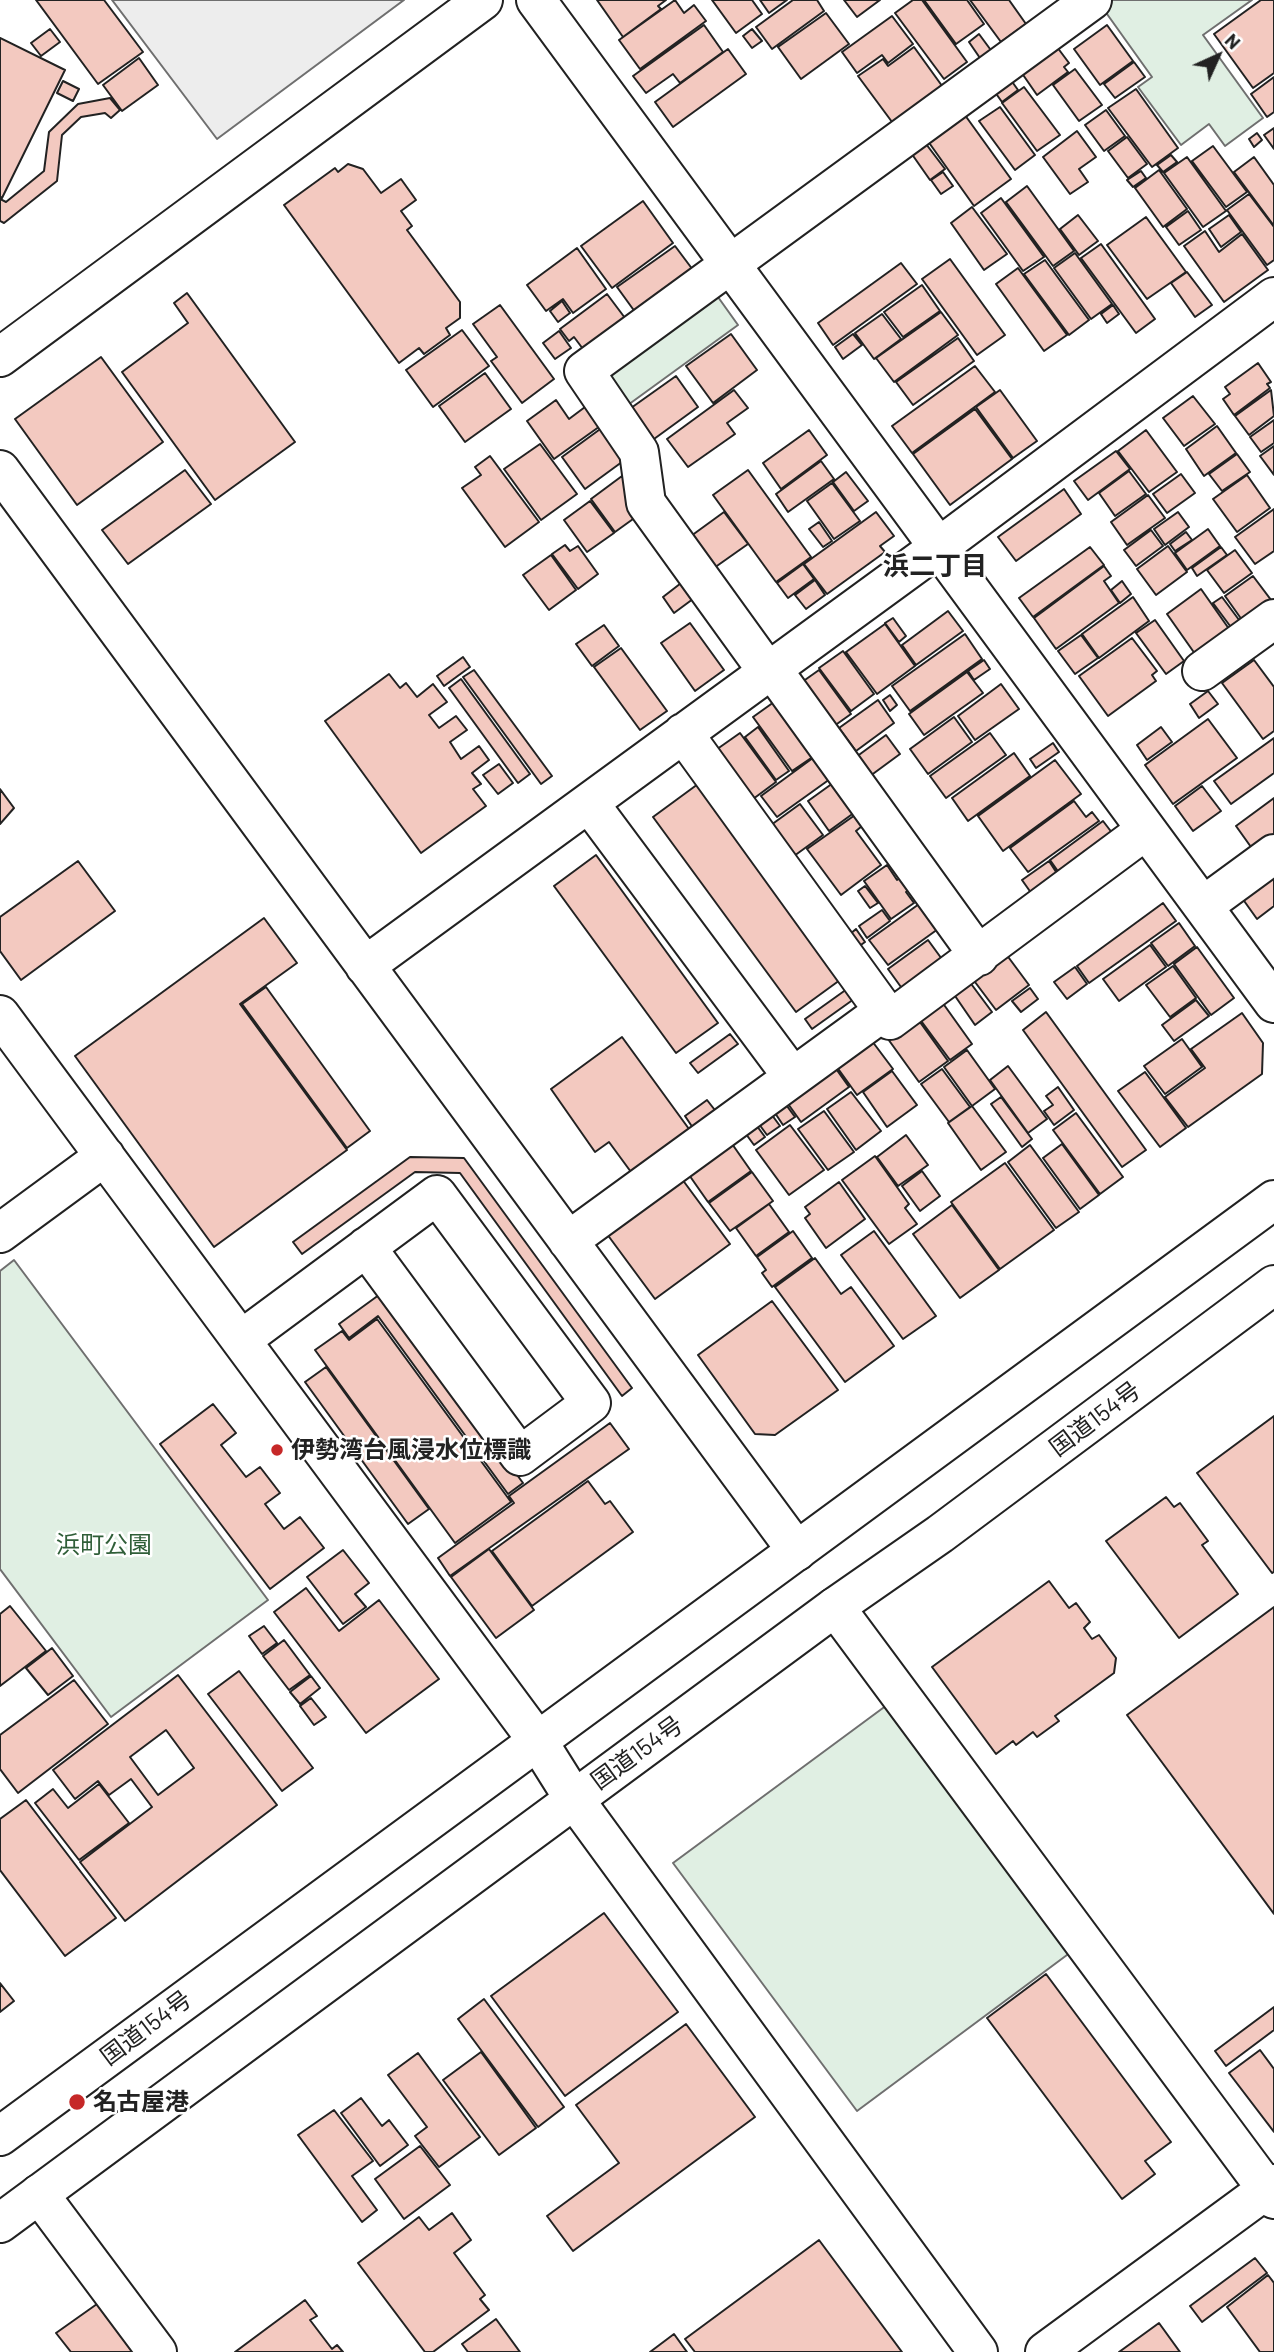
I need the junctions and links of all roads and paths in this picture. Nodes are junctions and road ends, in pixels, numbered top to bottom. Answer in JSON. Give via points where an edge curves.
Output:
{"nodes":[{"id":1,"x":483,"y":0,"type":"edge"},
{"id":2,"x":536,"y":0,"type":"edge"},
{"id":3,"x":1092,"y":0,"type":"edge"},
{"id":4,"x":729,"y":263,"type":"junction"},
{"id":5,"x":1274,"y":297,"type":"edge"},
{"id":6,"x":0,"y":356,"type":"edge"},
{"id":7,"x":0,"y":470,"type":"edge"},
{"id":8,"x":939,"y":547,"type":"junction"},
{"id":9,"x":1274,"y":619,"type":"edge"},
{"id":10,"x":770,"y":670,"type":"junction"},
{"id":11,"x":1202,"y":671,"type":"dead end"},
{"id":12,"x":683,"y":733,"type":"junction"},
{"id":13,"x":589,"y":803,"type":"junction"},
{"id":14,"x":1146,"y":830,"type":"junction"},
{"id":15,"x":1274,"y":854,"type":"edge"},
{"id":16,"x":1203,"y":906,"type":"junction"},
{"id":17,"x":979,"y":956,"type":"junction"},
{"id":18,"x":366,"y":966,"type":"junction"},
{"id":19,"x":1274,"y":1003,"type":"edge"},
{"id":20,"x":884,"y":1011,"type":"junction"},
{"id":21,"x":0,"y":1015,"type":"edge"},
{"id":22,"x":792,"y":1076,"type":"junction"},
{"id":23,"x":105,"y":1156,"type":"junction"},
{"id":24,"x":1274,"y":1200,"type":"edge"},
{"id":25,"x":0,"y":1233,"type":"edge"},
{"id":26,"x":568,"y":1241,"type":"junction"},
{"id":27,"x":366,"y":1247,"type":"junction"},
{"id":28,"x":1274,"y":1285,"type":"edge"},
{"id":29,"x":241,"y":1340,"type":"junction"},
{"id":30,"x":797,"y":1551,"type":"junction"},
{"id":31,"x":835,"y":1607,"type":"junction"},
{"id":32,"x":537,"y":1740,"type":"junction"},
{"id":33,"x":574,"y":1800,"type":"junction"},
{"id":34,"x":0,"y":2136,"type":"edge"},
{"id":35,"x":1272,"y":2191,"type":"edge"},
{"id":36,"x":39,"y":2194,"type":"junction"},
{"id":37,"x":0,"y":2222,"type":"edge"},
{"id":38,"x":157,"y":2352,"type":"edge"},
{"id":39,"x":978,"y":2352,"type":"edge"},
{"id":40,"x":1045,"y":2352,"type":"edge"}],
"edges":[{"from":1,"to":6,"type":"main road"},
{"from":2,"to":4,"type":"main road"},
{"from":3,"to":4,"type":"main road"},
{"from":4,"to":8,"type":"main road"},
{"from":4,"to":10,"type":"main road","via":[[584,371],[639,452],[646,503]]},
{"from":5,"to":8,"type":"main road"},
{"from":7,"to":18,"type":"main road"},
{"from":8,"to":10,"type":"main road"},
{"from":8,"to":14,"type":"main road"},
{"from":9,"to":11,"type":"main road"},
{"from":10,"to":12,"type":"main road"},
{"from":10,"to":17,"type":"main road"},
{"from":12,"to":13,"type":"main road"},
{"from":12,"to":20,"type":"main road"},
{"from":13,"to":18,"type":"main road"},
{"from":13,"to":22,"type":"main road"},
{"from":14,"to":16,"type":"main road"},
{"from":14,"to":17,"type":"main road"},
{"from":15,"to":16,"type":"main road"},
{"from":16,"to":19,"type":"main road"},
{"from":17,"to":20,"type":"main road","via":[[890,1020]]},
{"from":18,"to":26,"type":"main road"},
{"from":20,"to":22,"type":"main road"},
{"from":21,"to":23,"type":"main road"},
{"from":22,"to":26,"type":"main road"},
{"from":23,"to":25,"type":"main road"},
{"from":23,"to":29,"type":"main road"},
{"from":24,"to":30,"type":"main road","name":"国道154号"},
{"from":26,"to":30,"type":"main road"},
{"from":27,"to":27,"type":"main road","via":[[437,1195],[591,1403],[520,1456]]},
{"from":27,"to":29,"type":"main road"},
{"from":28,"to":31,"type":"main road","name":"国道154号"},
{"from":29,"to":32,"type":"main road"},
{"from":30,"to":32,"type":"main road","name":"国道154号"},
{"from":31,"to":33,"type":"main road","name":"国道154号"},
{"from":31,"to":35,"type":"main road"},
{"from":32,"to":33,"type":"main road"},
{"from":32,"to":34,"type":"main road","name":"国道154号"},
{"from":33,"to":36,"type":"main road","name":"国道154号"},
{"from":33,"to":39,"type":"main road"},
{"from":35,"to":40,"type":"main road"},
{"from":36,"to":37,"type":"main road","name":"国道154号"},
{"from":36,"to":38,"type":"main road"}]}
